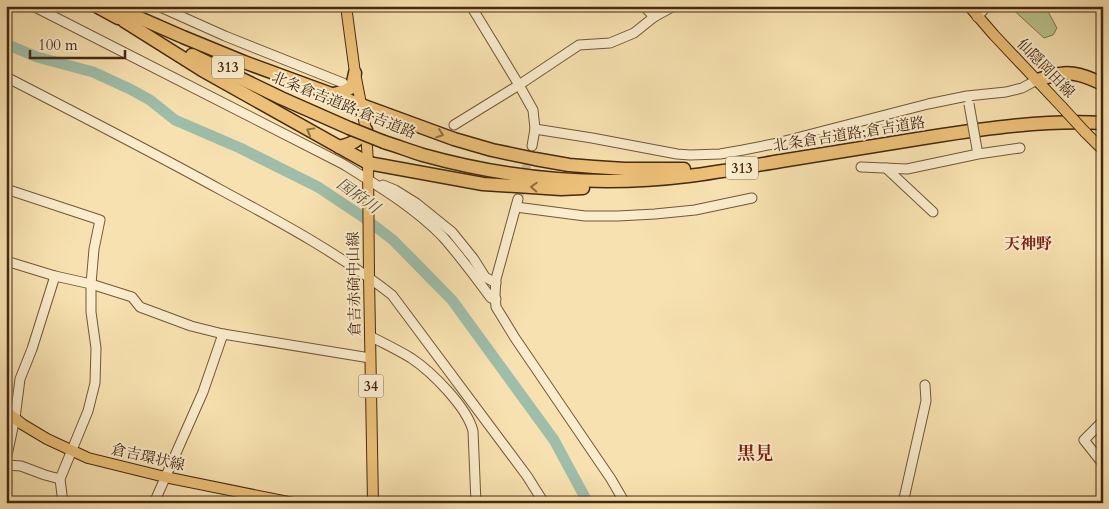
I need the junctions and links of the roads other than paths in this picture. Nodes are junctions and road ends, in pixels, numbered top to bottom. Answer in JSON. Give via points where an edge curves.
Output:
{"nodes":[{"id":1,"x":32,"y":6,"type":"edge"},
{"id":2,"x":96,"y":6,"type":"edge"},
{"id":3,"x":110,"y":6,"type":"edge"},
{"id":4,"x":158,"y":6,"type":"edge"},
{"id":5,"x":346,"y":6,"type":"edge"},
{"id":6,"x":471,"y":6,"type":"edge"},
{"id":7,"x":644,"y":6,"type":"edge"},
{"id":8,"x":674,"y":6,"type":"edge"},
{"id":9,"x":969,"y":6,"type":"edge"},
{"id":10,"x":987,"y":6,"type":"edge"},
{"id":11,"x":654,"y":17,"type":"junction"},
{"id":12,"x":977,"y":17,"type":"junction"},
{"id":13,"x":124,"y":21,"type":"junction"},
{"id":14,"x":356,"y":72,"type":"junction"},
{"id":15,"x":6,"y":77,"type":"edge"},
{"id":16,"x":1037,"y":80,"type":"junction"},
{"id":17,"x":343,"y":83,"type":"dead end"},
{"id":18,"x":1103,"y":84,"type":"edge"},
{"id":19,"x":519,"y":85,"type":"junction"},
{"id":20,"x":334,"y":94,"type":"junction"},
{"id":21,"x":968,"y":100,"type":"junction"},
{"id":22,"x":362,"y":105,"type":"junction"},
{"id":23,"x":1103,"y":117,"type":"edge"},
{"id":24,"x":1103,"y":123,"type":"edge"},
{"id":25,"x":350,"y":125,"type":"junction"},
{"id":26,"x":454,"y":125,"type":"dead end"},
{"id":27,"x":535,"y":129,"type":"junction"},
{"id":28,"x":366,"y":130,"type":"junction"},
{"id":29,"x":532,"y":146,"type":"tunnel mouth"},
{"id":30,"x":340,"y":147,"type":"junction"},
{"id":31,"x":1020,"y":148,"type":"dead end"},
{"id":32,"x":1103,"y":150,"type":"edge"},
{"id":33,"x":977,"y":152,"type":"junction"},
{"id":34,"x":368,"y":163,"type":"junction"},
{"id":35,"x":861,"y":167,"type":"dead end"},
{"id":36,"x":886,"y":168,"type":"junction"},
{"id":37,"x":687,"y":173,"type":"junction"},
{"id":38,"x":369,"y":184,"type":"junction"},
{"id":39,"x":6,"y":189,"type":"edge"},
{"id":40,"x":752,"y":198,"type":"dead end"},
{"id":41,"x":933,"y":212,"type":"dead end"},
{"id":42,"x":6,"y":262,"type":"edge"},
{"id":43,"x":369,"y":273,"type":"junction"},
{"id":44,"x":55,"y":276,"type":"junction"},
{"id":45,"x":496,"y":283,"type":"junction"},
{"id":46,"x":91,"y":284,"type":"junction"},
{"id":47,"x":496,"y":299,"type":"junction"},
{"id":48,"x":223,"y":334,"type":"junction"},
{"id":49,"x":370,"y":336,"type":"junction"},
{"id":50,"x":370,"y":358,"type":"junction"},
{"id":51,"x":925,"y":385,"type":"dead end"},
{"id":52,"x":10,"y":414,"type":"edge"},
{"id":53,"x":1103,"y":421,"type":"edge"},
{"id":54,"x":71,"y":451,"type":"junction"},
{"id":55,"x":7,"y":454,"type":"edge"},
{"id":56,"x":1103,"y":464,"type":"edge"},
{"id":57,"x":6,"y":465,"type":"edge"},
{"id":58,"x":165,"y":477,"type":"junction"},
{"id":59,"x":6,"y":478,"type":"edge"},
{"id":60,"x":60,"y":479,"type":"junction"},
{"id":61,"x":6,"y":487,"type":"edge"},
{"id":62,"x":63,"y":503,"type":"edge"},
{"id":63,"x":154,"y":503,"type":"edge"},
{"id":64,"x":293,"y":503,"type":"edge"},
{"id":65,"x":373,"y":503,"type":"edge"},
{"id":66,"x":476,"y":503,"type":"edge"},
{"id":67,"x":544,"y":503,"type":"edge"},
{"id":68,"x":626,"y":503,"type":"edge"},
{"id":69,"x":903,"y":503,"type":"edge"}],
"edges":[{"from":1,"to":38,"type":"street","via":[[343,164]]},
{"from":2,"to":13,"type":"highway","name":"北条倉吉道路;倉吉道路","number":"313"},
{"from":3,"to":20,"type":"highway","via":[[244,62]]},
{"from":3,"to":25,"type":"highway","name":"北条倉吉道路;倉吉道路","number":"313","via":[[207,57]]},
{"from":4,"to":17,"type":"street"},
{"from":5,"to":14,"type":"main road","name":"倉吉赤碕中山線","number":"34"},
{"from":6,"to":19,"type":"street"},
{"from":7,"to":11,"type":"street"},
{"from":8,"to":11,"type":"street"},
{"from":9,"to":12,"type":"main road","name":"仙隠岡田線"},
{"from":10,"to":12,"type":"street"},
{"from":11,"to":19,"type":"street","via":[[634,33],[610,43],[579,45]]},
{"from":12,"to":16,"type":"main road","name":"仙隠岡田線"},
{"from":13,"to":25,"type":"highway","name":"北条倉吉道路;倉吉道路","number":"313","via":[[281,98]]},
{"from":30,"to":13,"type":"highway","one_way":true,"via":[[202,70]]},
{"from":14,"to":20,"type":"highway","via":[[352,87]]},
{"from":14,"to":22,"type":"main road","name":"倉吉赤碕中山線","number":"34"},
{"from":15,"to":43,"type":"street","via":[[182,168]]},
{"from":16,"to":18,"type":"highway","via":[[1061,73]]},
{"from":16,"to":21,"type":"street","via":[[1022,88]]},
{"from":16,"to":32,"type":"main road","name":"仙隠岡田線","bridge":true},
{"from":19,"to":26,"type":"street"},
{"from":19,"to":27,"type":"street","via":[[532,110]]},
{"from":20,"to":22,"type":"highway"},
{"from":21,"to":27,"type":"street","via":[[928,104],[773,144],[720,154],[677,154]]},
{"from":21,"to":33,"type":"street","bridge":true},
{"from":22,"to":28,"type":"main road","name":"倉吉赤碕中山線","number":"34"},
{"from":22,"to":37,"type":"highway","one_way":true,"via":[[454,139],[535,159],[594,167]]},
{"from":23,"to":37,"type":"highway","name":"北条倉吉道路;倉吉道路","number":"313","via":[[990,122]]},
{"from":24,"to":37,"type":"highway","name":"北条倉吉道路;倉吉道路","number":"313","via":[[999,127]]},
{"from":25,"to":37,"type":"highway","name":"北条倉吉道路;倉吉道路","number":"313","bridge":true,"via":[[423,155],[496,171],[603,181]]},
{"from":27,"to":29,"type":"street"},
{"from":28,"to":30,"type":"highway","via":[[361,138]]},
{"from":28,"to":34,"type":"main road","name":"倉吉赤碕中山線","number":"34"},
{"from":30,"to":34,"type":"highway"},
{"from":31,"to":33,"type":"street"},
{"from":33,"to":36,"type":"street","via":[[907,169]]},
{"from":37,"to":34,"type":"highway","one_way":true,"via":[[644,186],[561,189],[483,184]]},
{"from":34,"to":38,"type":"main road","name":"倉吉赤碕中山線","number":"34"},
{"from":35,"to":36,"type":"street"},
{"from":36,"to":41,"type":"street"},
{"from":38,"to":43,"type":"main road","name":"倉吉赤碕中山線","number":"34"},
{"from":38,"to":45,"type":"street","via":[[395,190],[416,203],[452,232],[485,277]]},
{"from":38,"to":47,"type":"street","via":[[414,212],[442,237],[491,298]]},
{"from":39,"to":46,"type":"street","via":[[100,220]]},
{"from":40,"to":45,"type":"street","via":[[695,210],[618,216],[585,216],[517,203]]},
{"from":42,"to":44,"type":"street"},
{"from":43,"to":49,"type":"main road","name":"倉吉赤碕中山線","number":"34"},
{"from":43,"to":67,"type":"street","via":[[392,295],[528,476]]},
{"from":44,"to":46,"type":"street"},
{"from":44,"to":52,"type":"street"},
{"from":45,"to":47,"type":"street"},
{"from":46,"to":48,"type":"street","via":[[132,297],[140,307]]},
{"from":46,"to":54,"type":"street","via":[[95,383],[88,411]]},
{"from":47,"to":68,"type":"street","via":[[496,307],[515,338]]},
{"from":48,"to":50,"type":"street"},
{"from":48,"to":58,"type":"street","via":[[203,392]]},
{"from":49,"to":50,"type":"main road","name":"倉吉赤碕中山線","number":"34"},
{"from":49,"to":66,"type":"street","via":[[411,358],[432,374],[462,410],[473,431]]},
{"from":50,"to":65,"type":"main road","name":"倉吉赤碕中山線","number":"34"},
{"from":51,"to":69,"type":"street","via":[[926,401]]},
{"from":52,"to":54,"type":"main road","name":"倉吉環状線","via":[[46,439]]},
{"from":52,"to":55,"type":"street"},
{"from":53,"to":56,"type":"street","via":[[1084,440]]},
{"from":54,"to":58,"type":"main road","name":"倉吉環状線"},
{"from":54,"to":60,"type":"street"},
{"from":57,"to":60,"type":"street","via":[[22,466]]},
{"from":58,"to":63,"type":"street"},
{"from":58,"to":64,"type":"main road","name":"倉吉環状線"},
{"from":59,"to":61,"type":"street"},
{"from":60,"to":62,"type":"street"}]}
